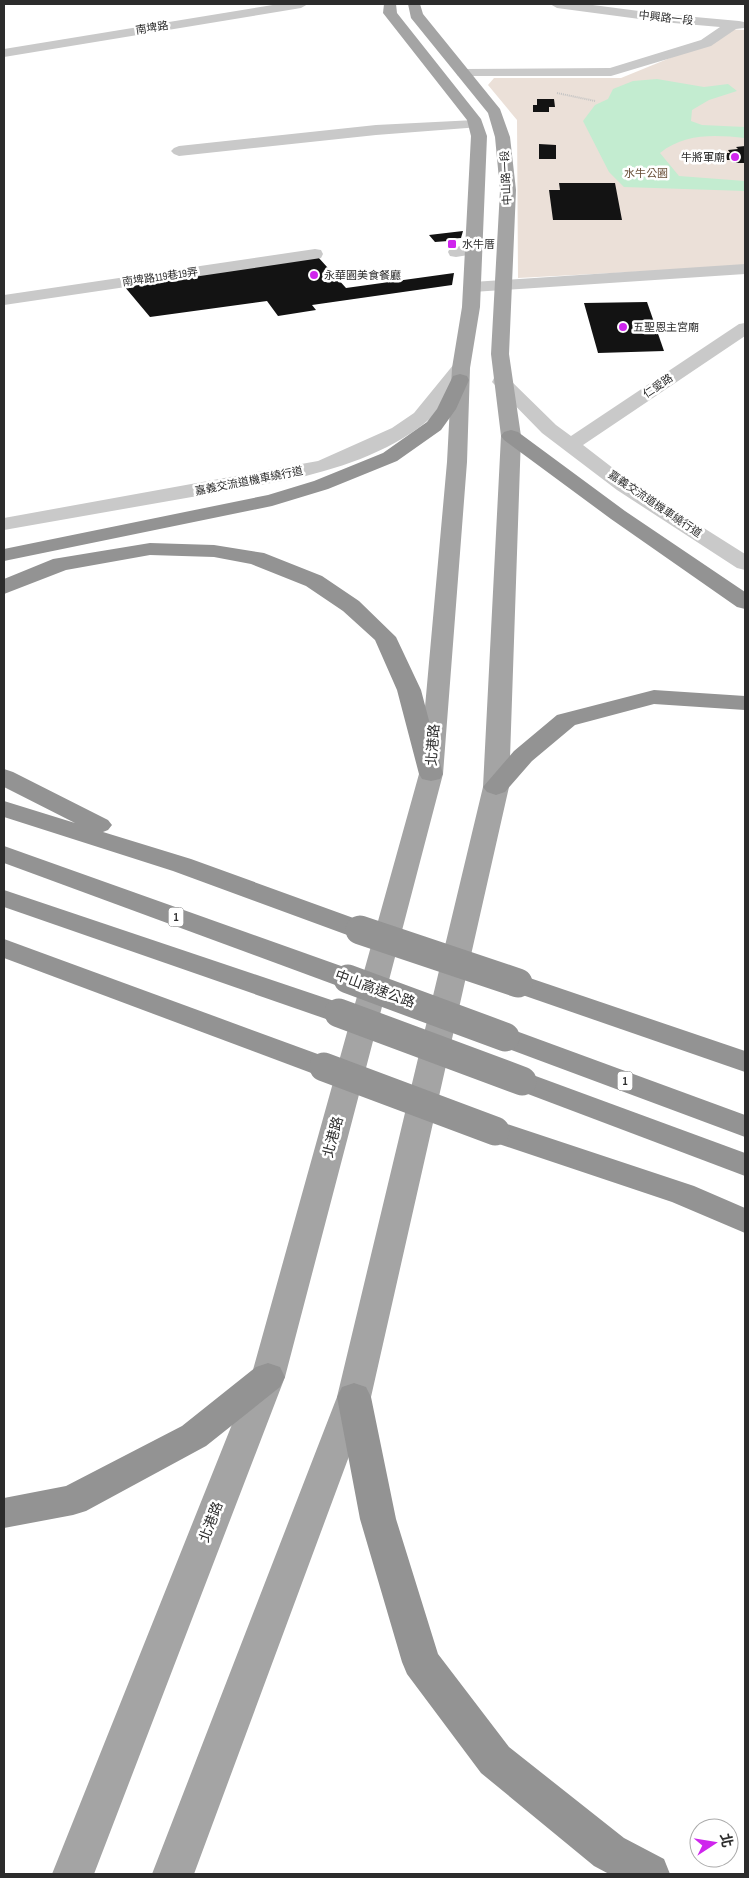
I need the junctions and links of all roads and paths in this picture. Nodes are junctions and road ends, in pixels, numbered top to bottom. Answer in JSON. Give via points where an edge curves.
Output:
{"nodes":[{"id":1,"x":274,"y":4,"type":"edge"},
{"id":2,"x":301,"y":4,"type":"edge"},
{"id":3,"x":390,"y":4,"type":"edge"},
{"id":4,"x":414,"y":4,"type":"edge"},
{"id":5,"x":557,"y":4,"type":"edge"},
{"id":6,"x":739,"y":25,"type":"edge"},
{"id":7,"x":4,"y":49,"type":"edge"},
{"id":8,"x":4,"y":53,"type":"edge"},
{"id":9,"x":463,"y":73,"type":"junction"},
{"id":10,"x":475,"y":124,"type":"junction"},
{"id":11,"x":179,"y":151,"type":"dead end"},
{"id":12,"x":474,"y":250,"type":"junction"},
{"id":13,"x":456,"y":252,"type":"dead end"},
{"id":14,"x":315,"y":254,"type":"dead end"},
{"id":15,"x":745,"y":269,"type":"edge"},
{"id":16,"x":503,"y":283,"type":"junction"},
{"id":17,"x":473,"y":287,"type":"junction"},
{"id":18,"x":4,"y":300,"type":"edge"},
{"id":19,"x":745,"y":328,"type":"edge"},
{"id":20,"x":460,"y":374,"type":"junction"},
{"id":21,"x":501,"y":382,"type":"junction"},
{"id":22,"x":511,"y":436,"type":"junction"},
{"id":23,"x":572,"y":444,"type":"junction"},
{"id":24,"x":4,"y":524,"type":"edge"},
{"id":25,"x":4,"y":555,"type":"edge"},
{"id":26,"x":745,"y":563,"type":"edge"},
{"id":27,"x":4,"y":587,"type":"edge"},
{"id":28,"x":745,"y":602,"type":"edge"},
{"id":29,"x":745,"y":703,"type":"edge"},
{"id":30,"x":431,"y":774,"type":"junction"},
{"id":31,"x":4,"y":776,"type":"edge"},
{"id":32,"x":496,"y":787,"type":"junction"},
{"id":33,"x":4,"y":809,"type":"edge"},
{"id":34,"x":4,"y":854,"type":"edge"},
{"id":35,"x":182,"y":865,"type":"junction"},
{"id":36,"x":4,"y":898,"type":"edge"},
{"id":37,"x":4,"y":948,"type":"edge"},
{"id":38,"x":4,"y":962,"type":"edge"},
{"id":39,"x":108,"y":986,"type":"junction"},
{"id":40,"x":745,"y":1062,"type":"edge"},
{"id":41,"x":745,"y":1126,"type":"edge"},
{"id":42,"x":745,"y":1166,"type":"edge"},
{"id":43,"x":683,"y":1194,"type":"junction"},
{"id":44,"x":745,"y":1221,"type":"edge"},
{"id":45,"x":745,"y":1226,"type":"edge"},
{"id":46,"x":268,"y":1376,"type":"junction"},
{"id":47,"x":354,"y":1397,"type":"junction"},
{"id":48,"x":4,"y":1513,"type":"edge"},
{"id":49,"x":73,"y":1874,"type":"edge"},
{"id":50,"x":173,"y":1874,"type":"edge"},
{"id":51,"x":649,"y":1874,"type":"edge"}],
"edges":[{"from":1,"to":7,"type":"street","name":"南埤路"},
{"from":2,"to":8,"type":"street","name":"南埤路"},
{"from":3,"to":10,"type":"main road","name":"中山路一段","via":[[390,13]]},
{"from":4,"to":9,"type":"main road","name":"中山路一段","via":[[416,15]]},
{"from":5,"to":6,"type":"street","name":"中興路一段"},
{"from":6,"to":9,"type":"street","via":[[706,43],[611,72]]},
{"from":9,"to":16,"type":"main road","name":"中山路一段","via":[[495,112],[502,131],[507,161],[508,217]]},
{"from":10,"to":11,"type":"street","via":[[376,130]]},
{"from":10,"to":12,"type":"main road","name":"中山路一段","via":[[479,136]]},
{"from":12,"to":13,"type":"street"},
{"from":12,"to":17,"type":"main road","name":"中山路一段"},
{"from":14,"to":18,"type":"street","name":"南埤路119巷19弄"},
{"from":15,"to":16,"type":"street"},
{"from":16,"to":17,"type":"street"},
{"from":16,"to":21,"type":"main road","name":"中山路一段"},
{"from":17,"to":20,"type":"main road","name":"中山路一段"},
{"from":19,"to":23,"type":"street","name":"仁愛路"},
{"from":20,"to":24,"type":"street","name":"嘉義交流道機車繞行道","via":[[421,417],[399,432],[324,466]]},
{"from":20,"to":25,"type":"highway","via":[[446,409],[434,426],[390,457],[321,485],[272,500]]},
{"from":20,"to":30,"type":"main road","name":"北港路","via":[[457,462]]},
{"from":21,"to":22,"type":"main road"},
{"from":21,"to":23,"type":"street","name":"嘉義交流道機車繞行道","via":[[549,429]]},
{"from":22,"to":28,"type":"highway","via":[[618,515]]},
{"from":22,"to":32,"type":"main road"},
{"from":23,"to":26,"type":"street","name":"嘉義交流道機車繞行道","via":[[624,486]]},
{"from":27,"to":30,"type":"highway","via":[[61,564],[150,549],[214,551],[256,558],[314,581],[351,606],[385,637],[409,690]]},
{"from":29,"to":32,"type":"highway","via":[[654,697],[566,720],[524,756]]},
{"from":30,"to":46,"type":"main road","name":"北港路"},
{"from":31,"to":35,"type":"highway"},
{"from":32,"to":47,"type":"main road"},
{"from":33,"to":35,"type":"highway"},
{"from":34,"to":41,"type":"highway","name":"中山高速公路","number":"1","bridge":true},
{"from":35,"to":40,"type":"highway","bridge":true,"via":[[360,930]]},
{"from":36,"to":42,"type":"highway","bridge":true,"via":[[339,1013]]},
{"from":37,"to":39,"type":"highway"},
{"from":38,"to":39,"type":"highway"},
{"from":39,"to":43,"type":"highway","bridge":true,"via":[[495,1131]]},
{"from":43,"to":44,"type":"highway"},
{"from":43,"to":45,"type":"highway"},
{"from":46,"to":48,"type":"highway","via":[[194,1436],[73,1500]]},
{"from":46,"to":49,"type":"main road","name":"北港路"},
{"from":47,"to":50,"type":"main road"},
{"from":47,"to":51,"type":"highway","via":[[378,1520],[421,1662],[495,1760],[609,1852]]}]}
